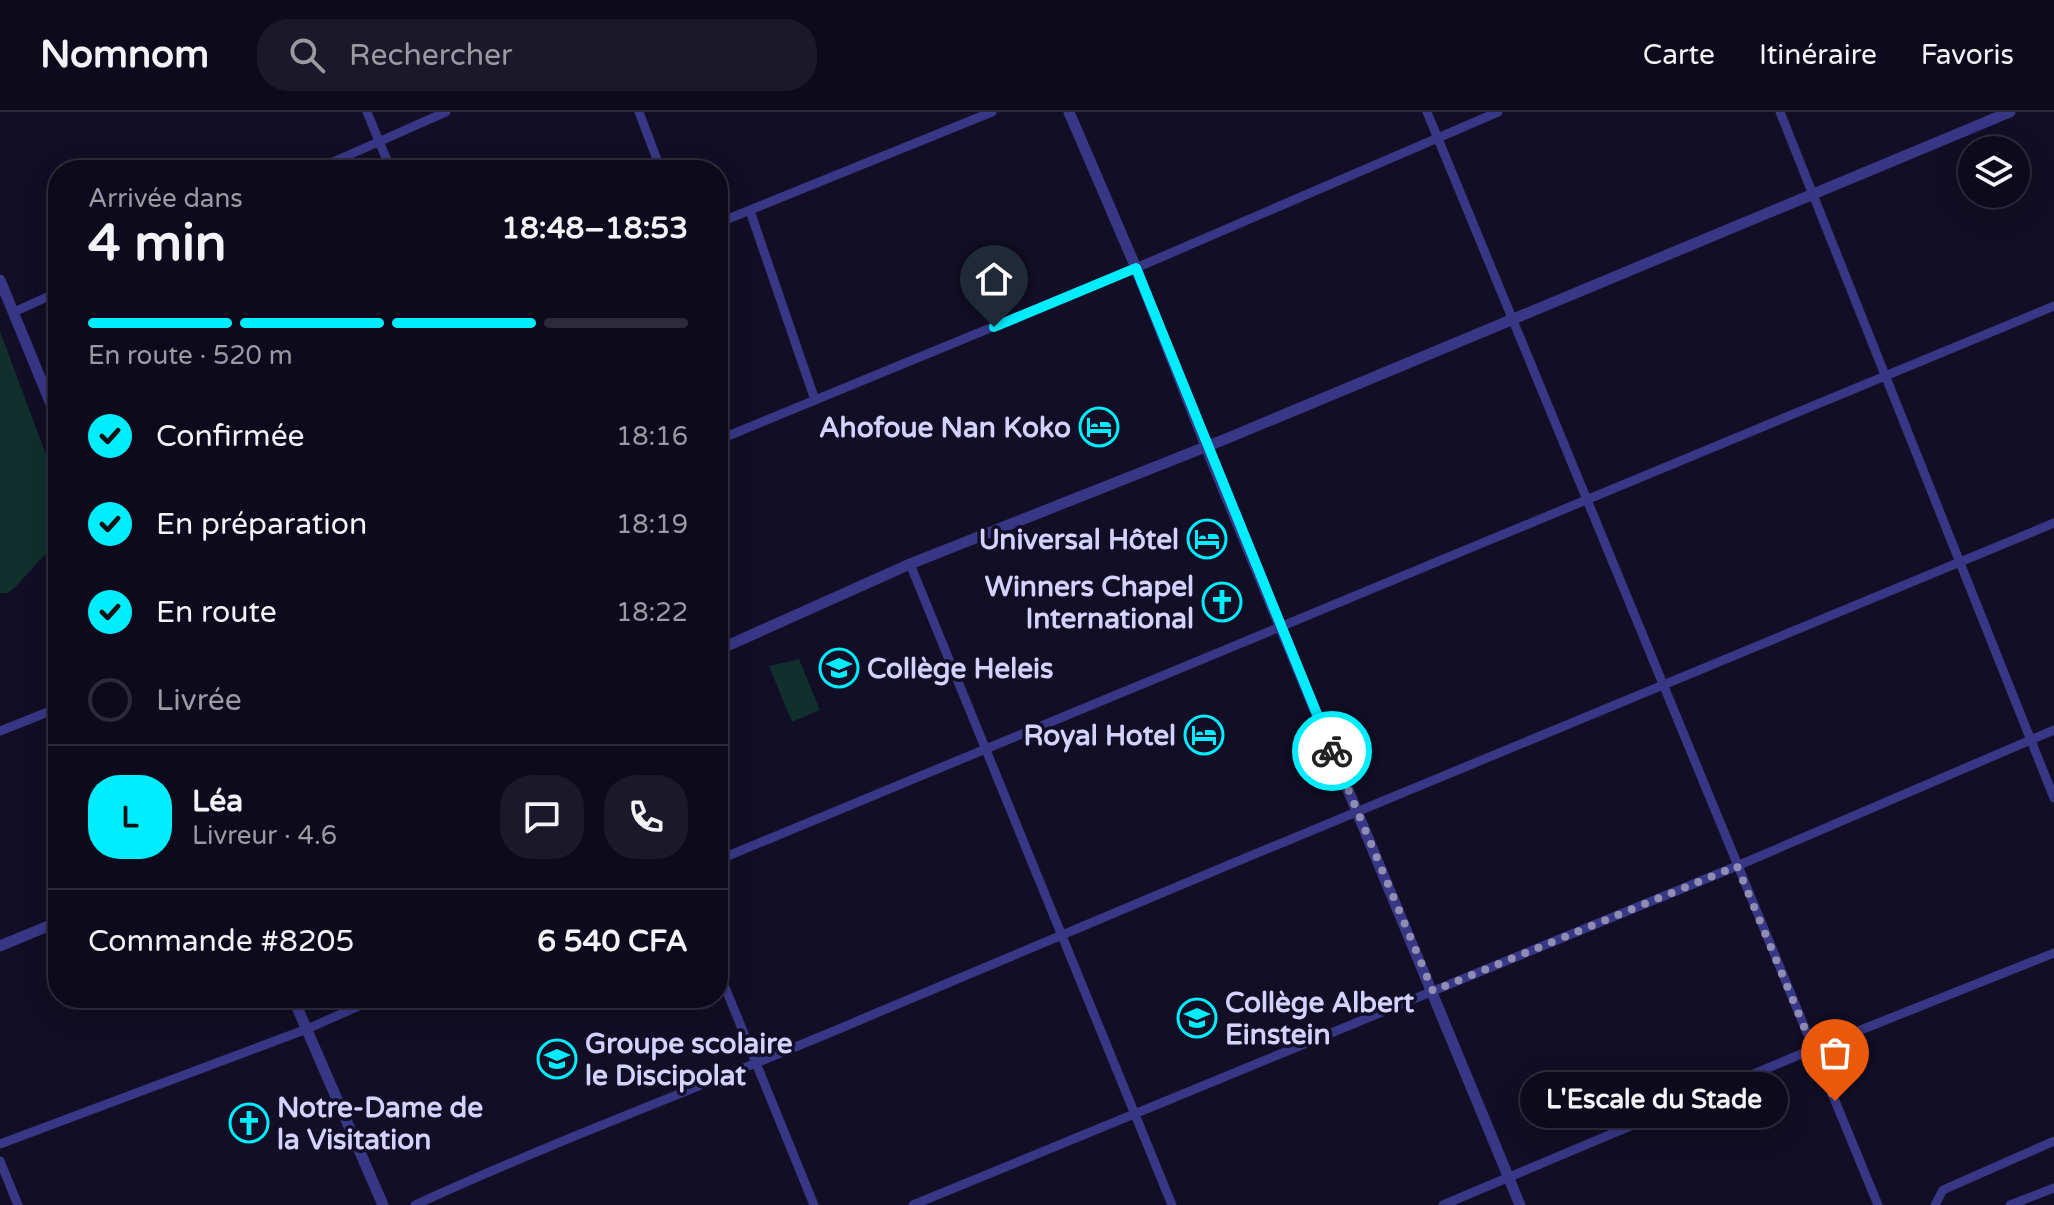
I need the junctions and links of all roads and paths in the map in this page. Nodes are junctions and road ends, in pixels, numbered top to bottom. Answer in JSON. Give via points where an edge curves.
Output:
{"nodes":[{"id":1,"x":367,"y":112,"type":"edge"},
{"id":2,"x":446,"y":112,"type":"edge"},
{"id":3,"x":639,"y":112,"type":"edge"},
{"id":4,"x":992,"y":112,"type":"edge"},
{"id":5,"x":1069,"y":112,"type":"edge"},
{"id":6,"x":1427,"y":112,"type":"edge"},
{"id":7,"x":1498,"y":112,"type":"edge"},
{"id":8,"x":1780,"y":112,"type":"edge"},
{"id":9,"x":2010,"y":112,"type":"edge"},
{"id":10,"x":1437,"y":137,"type":"junction"},
{"id":11,"x":379,"y":140,"type":"junction"},
{"id":12,"x":336,"y":160,"type":"edge"},
{"id":13,"x":387,"y":160,"type":"edge"},
{"id":14,"x":657,"y":160,"type":"edge"},
{"id":15,"x":1813,"y":193,"type":"junction"},
{"id":16,"x":750,"y":211,"type":"junction"},
{"id":17,"x":728,"y":219,"type":"edge"},
{"id":18,"x":1136,"y":268,"type":"junction"},
{"id":19,"x":0,"y":280,"type":"edge"},
{"id":20,"x":48,"y":297,"type":"edge"},
{"id":21,"x":2054,"y":306,"type":"edge"},
{"id":22,"x":14,"y":312,"type":"junction"},
{"id":23,"x":1511,"y":319,"type":"junction"},
{"id":24,"x":1885,"y":376,"type":"junction"},
{"id":25,"x":48,"y":396,"type":"edge"},
{"id":26,"x":815,"y":400,"type":"junction"},
{"id":27,"x":728,"y":436,"type":"edge"},
{"id":28,"x":1206,"y":446,"type":"junction"},
{"id":29,"x":1586,"y":500,"type":"junction"},
{"id":30,"x":2054,"y":523,"type":"edge"},
{"id":31,"x":1959,"y":562,"type":"junction"},
{"id":32,"x":910,"y":564,"type":"junction"},
{"id":33,"x":1280,"y":627,"type":"junction"},
{"id":34,"x":728,"y":646,"type":"edge"},
{"id":35,"x":1664,"y":684,"type":"junction"},
{"id":36,"x":48,"y":712,"type":"edge"},
{"id":37,"x":2054,"y":730,"type":"edge"},
{"id":38,"x":0,"y":731,"type":"edge"},
{"id":39,"x":2031,"y":740,"type":"junction"},
{"id":40,"x":984,"y":749,"type":"junction"},
{"id":41,"x":2054,"y":798,"type":"edge"},
{"id":42,"x":1356,"y":811,"type":"junction"},
{"id":43,"x":728,"y":856,"type":"edge"},
{"id":44,"x":1737,"y":866,"type":"junction"},
{"id":45,"x":48,"y":926,"type":"edge"},
{"id":46,"x":1061,"y":935,"type":"junction"},
{"id":47,"x":0,"y":946,"type":"edge"},
{"id":48,"x":2054,"y":953,"type":"edge"},
{"id":49,"x":1433,"y":991,"type":"junction"},
{"id":50,"x":728,"y":995,"type":"edge"},
{"id":51,"x":298,"y":1008,"type":"edge"},
{"id":52,"x":354,"y":1008,"type":"edge"},
{"id":53,"x":307,"y":1029,"type":"junction"},
{"id":54,"x":1813,"y":1049,"type":"junction"},
{"id":55,"x":756,"y":1064,"type":"junction"},
{"id":56,"x":1134,"y":1114,"type":"junction"},
{"id":57,"x":2054,"y":1141,"type":"edge"},
{"id":58,"x":0,"y":1144,"type":"edge"},
{"id":59,"x":0,"y":1161,"type":"edge"},
{"id":60,"x":1509,"y":1177,"type":"junction"},
{"id":61,"x":2054,"y":1188,"type":"edge"},
{"id":62,"x":18,"y":1205,"type":"edge"},
{"id":63,"x":383,"y":1205,"type":"edge"},
{"id":64,"x":415,"y":1205,"type":"edge"},
{"id":65,"x":814,"y":1205,"type":"edge"},
{"id":66,"x":913,"y":1205,"type":"edge"},
{"id":67,"x":1172,"y":1205,"type":"edge"},
{"id":68,"x":1443,"y":1205,"type":"edge"},
{"id":69,"x":1520,"y":1205,"type":"edge"},
{"id":70,"x":1878,"y":1205,"type":"edge"},
{"id":71,"x":1935,"y":1205,"type":"edge"},
{"id":72,"x":2010,"y":1205,"type":"edge"}],
"edges":[{"from":1,"to":11,"type":"street"},
{"from":2,"to":11,"type":"street"},
{"from":3,"to":14,"type":"street"},
{"from":4,"to":16,"type":"street"},
{"from":5,"to":18,"type":"street"},
{"from":6,"to":10,"type":"street"},
{"from":7,"to":10,"type":"street"},
{"from":8,"to":15,"type":"street"},
{"from":9,"to":15,"type":"street"},
{"from":10,"to":18,"type":"street"},
{"from":10,"to":23,"type":"street"},
{"from":11,"to":12,"type":"street"},
{"from":11,"to":13,"type":"street"},
{"from":15,"to":23,"type":"street"},
{"from":15,"to":24,"type":"street"},
{"from":16,"to":17,"type":"street"},
{"from":16,"to":26,"type":"street"},
{"from":18,"to":26,"type":"street"},
{"from":18,"to":28,"type":"street"},
{"from":19,"to":22,"type":"street"},
{"from":20,"to":22,"type":"street"},
{"from":21,"to":24,"type":"street"},
{"from":22,"to":25,"type":"street"},
{"from":23,"to":28,"type":"street"},
{"from":23,"to":29,"type":"street"},
{"from":24,"to":29,"type":"street"},
{"from":24,"to":31,"type":"street"},
{"from":26,"to":27,"type":"street"},
{"from":28,"to":32,"type":"street"},
{"from":28,"to":33,"type":"street"},
{"from":29,"to":33,"type":"street"},
{"from":29,"to":35,"type":"street"},
{"from":30,"to":31,"type":"street"},
{"from":31,"to":35,"type":"street"},
{"from":31,"to":39,"type":"street"},
{"from":32,"to":34,"type":"street"},
{"from":32,"to":40,"type":"street"},
{"from":33,"to":40,"type":"street"},
{"from":33,"to":42,"type":"street"},
{"from":35,"to":42,"type":"street"},
{"from":35,"to":44,"type":"street"},
{"from":36,"to":38,"type":"street"},
{"from":37,"to":39,"type":"street"},
{"from":39,"to":41,"type":"street"},
{"from":39,"to":44,"type":"street"},
{"from":40,"to":43,"type":"street"},
{"from":40,"to":46,"type":"street"},
{"from":42,"to":46,"type":"street"},
{"from":42,"to":49,"type":"street"},
{"from":44,"to":49,"type":"street"},
{"from":44,"to":54,"type":"street"},
{"from":45,"to":47,"type":"street"},
{"from":46,"to":55,"type":"street"},
{"from":46,"to":56,"type":"street"},
{"from":48,"to":54,"type":"street"},
{"from":49,"to":56,"type":"street"},
{"from":49,"to":60,"type":"street"},
{"from":50,"to":55,"type":"street"},
{"from":51,"to":53,"type":"street"},
{"from":52,"to":53,"type":"street"},
{"from":53,"to":58,"type":"street"},
{"from":53,"to":63,"type":"street"},
{"from":54,"to":60,"type":"street"},
{"from":54,"to":70,"type":"street"},
{"from":55,"to":64,"type":"street","via":[[541,1147]]},
{"from":55,"to":65,"type":"street"},
{"from":56,"to":66,"type":"street"},
{"from":56,"to":67,"type":"street"},
{"from":57,"to":71,"type":"street","via":[[1943,1190]]},
{"from":59,"to":62,"type":"street"},
{"from":60,"to":68,"type":"street"},
{"from":60,"to":69,"type":"street"},
{"from":61,"to":72,"type":"street"}]}
